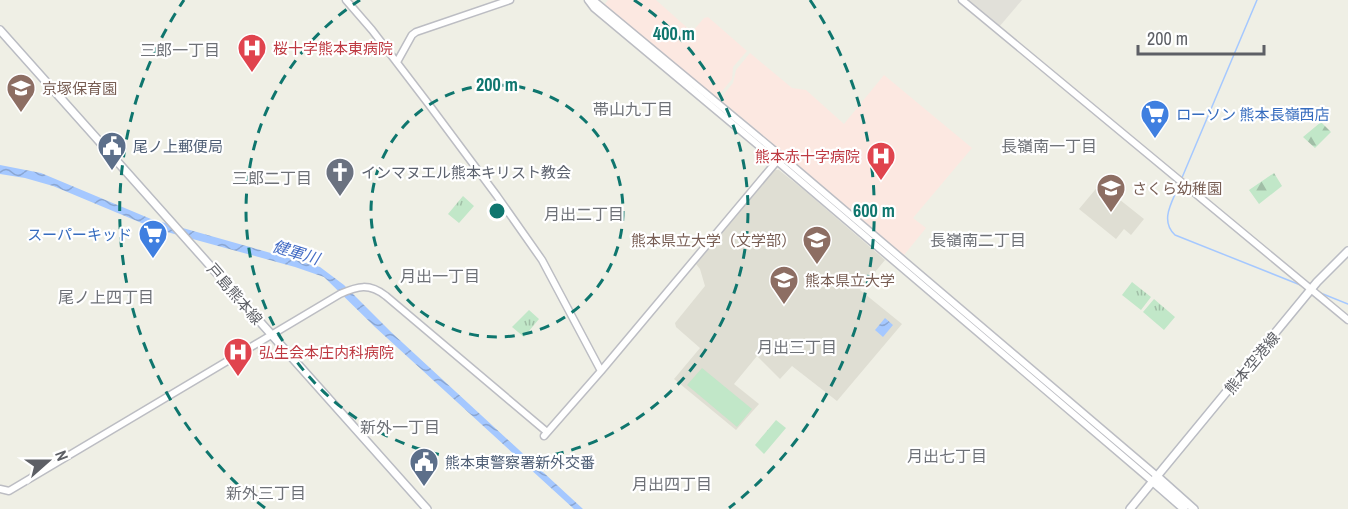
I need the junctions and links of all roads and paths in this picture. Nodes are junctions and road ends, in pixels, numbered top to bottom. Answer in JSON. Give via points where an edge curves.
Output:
{"nodes":[{"id":1,"x":346,"y":0,"type":"edge"},
{"id":2,"x":510,"y":0,"type":"edge"},
{"id":3,"x":588,"y":0,"type":"edge"},
{"id":4,"x":593,"y":0,"type":"edge"},
{"id":5,"x":962,"y":0,"type":"edge"},
{"id":6,"x":0,"y":30,"type":"edge"},
{"id":7,"x":397,"y":62,"type":"junction"},
{"id":8,"x":777,"y":161,"type":"junction"},
{"id":9,"x":1348,"y":251,"type":"edge"},
{"id":10,"x":1311,"y":289,"type":"junction"},
{"id":11,"x":1348,"y":320,"type":"edge"},
{"id":12,"x":271,"y":336,"type":"junction"},
{"id":13,"x":601,"y":372,"type":"junction"},
{"id":14,"x":1155,"y":479,"type":"junction"},
{"id":15,"x":0,"y":489,"type":"edge"},
{"id":16,"x":427,"y":509,"type":"edge"},
{"id":17,"x":1130,"y":509,"type":"edge"},
{"id":18,"x":1184,"y":509,"type":"edge"},
{"id":19,"x":1194,"y":509,"type":"edge"}],
"edges":[{"from":1,"to":7,"type":"street"},
{"from":2,"to":7,"type":"street","via":[[416,32]]},
{"from":3,"to":8,"type":"street"},
{"from":4,"to":14,"type":"street","via":[[781,156]]},
{"from":5,"to":10,"type":"street"},
{"from":6,"to":12,"type":"main road","name":"戸島熊本線"},
{"from":7,"to":13,"type":"street","via":[[543,260]]},
{"from":8,"to":13,"type":"street"},
{"from":8,"to":14,"type":"street"},
{"from":9,"to":10,"type":"main road","name":"熊本空港線"},
{"from":10,"to":11,"type":"street"},
{"from":10,"to":14,"type":"main road","name":"熊本空港線"},
{"from":12,"to":13,"type":"street","via":[[339,294],[368,286],[377,289],[546,434]]},
{"from":12,"to":15,"type":"street","via":[[9,491]]},
{"from":12,"to":16,"type":"main road","name":"戸島熊本線"},
{"from":14,"to":17,"type":"main road","name":"熊本空港線"},
{"from":14,"to":18,"type":"main road"},
{"from":14,"to":19,"type":"main road"}]}
